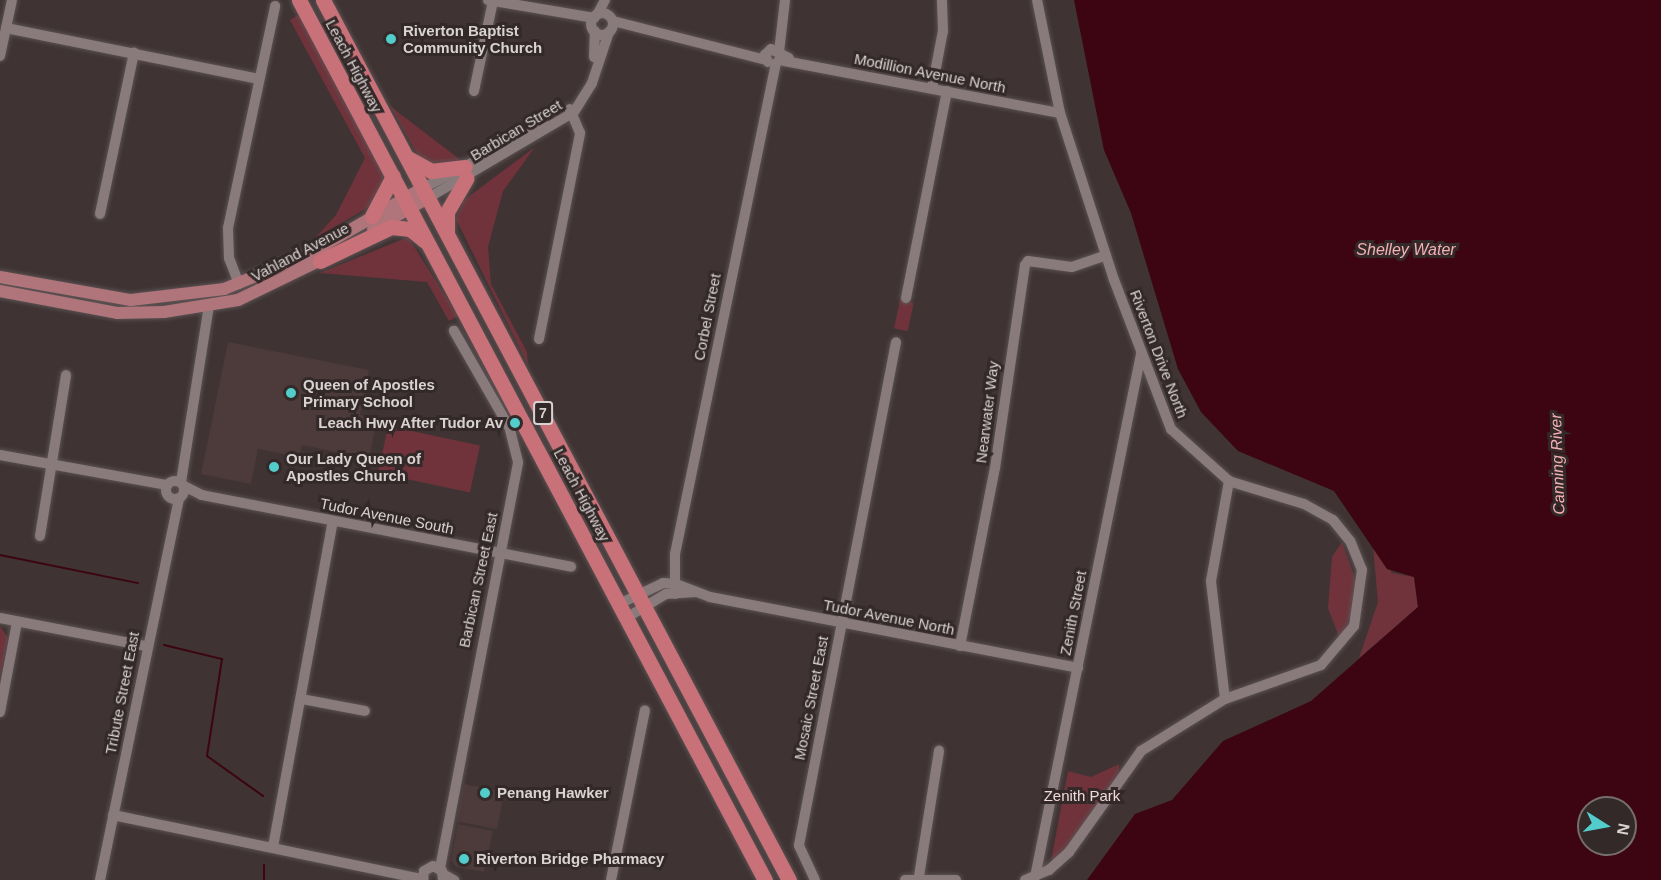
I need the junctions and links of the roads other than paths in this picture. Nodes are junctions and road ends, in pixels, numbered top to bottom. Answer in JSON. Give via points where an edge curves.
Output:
{"nodes":[{"id":1,"x":12,"y":0,"type":"edge"},
{"id":2,"x":299,"y":0,"type":"edge"},
{"id":3,"x":323,"y":0,"type":"edge"},
{"id":4,"x":490,"y":0,"type":"edge"},
{"id":5,"x":604,"y":0,"type":"edge"},
{"id":6,"x":609,"y":0,"type":"edge"},
{"id":7,"x":785,"y":0,"type":"edge"},
{"id":8,"x":942,"y":0,"type":"edge"},
{"id":9,"x":1037,"y":0,"type":"edge"},
{"id":10,"x":275,"y":6,"type":"dead end"},
{"id":11,"x":594,"y":22,"type":"junction"},
{"id":12,"x":610,"y":25,"type":"junction"},
{"id":13,"x":6,"y":28,"type":"junction"},
{"id":14,"x":134,"y":53,"type":"junction"},
{"id":15,"x":773,"y":55,"type":"junction"},
{"id":16,"x":0,"y":56,"type":"edge"},
{"id":17,"x":259,"y":79,"type":"junction"},
{"id":18,"x":932,"y":88,"type":"junction"},
{"id":19,"x":474,"y":91,"type":"dead end"},
{"id":20,"x":947,"y":91,"type":"junction"},
{"id":21,"x":572,"y":110,"type":"junction"},
{"id":22,"x":1060,"y":113,"type":"junction"},
{"id":23,"x":408,"y":158,"type":"junction"},
{"id":24,"x":466,"y":172,"type":"junction"},
{"id":25,"x":393,"y":176,"type":"junction"},
{"id":26,"x":425,"y":193,"type":"junction"},
{"id":27,"x":407,"y":203,"type":"junction"},
{"id":28,"x":100,"y":214,"type":"dead end"},
{"id":29,"x":372,"y":216,"type":"junction"},
{"id":30,"x":447,"y":232,"type":"junction"},
{"id":31,"x":427,"y":243,"type":"junction"},
{"id":32,"x":1106,"y":255,"type":"junction"},
{"id":33,"x":320,"y":261,"type":"junction"},
{"id":34,"x":0,"y":277,"type":"edge"},
{"id":35,"x":238,"y":284,"type":"junction"},
{"id":36,"x":0,"y":291,"type":"edge"},
{"id":37,"x":906,"y":298,"type":"dead end"},
{"id":38,"x":209,"y":306,"type":"junction"},
{"id":39,"x":454,"y":331,"type":"dead end"},
{"id":40,"x":539,"y":339,"type":"dead end"},
{"id":41,"x":896,"y":342,"type":"dead end"},
{"id":42,"x":1141,"y":354,"type":"junction"},
{"id":43,"x":66,"y":375,"type":"dead end"},
{"id":44,"x":0,"y":455,"type":"edge"},
{"id":45,"x":51,"y":466,"type":"junction"},
{"id":46,"x":1229,"y":481,"type":"junction"},
{"id":47,"x":175,"y":490,"type":"junction"},
{"id":48,"x":333,"y":521,"type":"junction"},
{"id":49,"x":40,"y":536,"type":"dead end"},
{"id":50,"x":498,"y":554,"type":"junction"},
{"id":51,"x":675,"y":554,"type":"junction"},
{"id":52,"x":571,"y":567,"type":"dead end"},
{"id":53,"x":663,"y":583,"type":"junction"},
{"id":54,"x":673,"y":591,"type":"junction"},
{"id":55,"x":641,"y":600,"type":"junction"},
{"id":56,"x":622,"y":611,"type":"junction"},
{"id":57,"x":0,"y":618,"type":"edge"},
{"id":58,"x":17,"y":622,"type":"junction"},
{"id":59,"x":841,"y":623,"type":"junction"},
{"id":60,"x":146,"y":646,"type":"junction"},
{"id":61,"x":960,"y":646,"type":"junction"},
{"id":62,"x":1078,"y":668,"type":"junction"},
{"id":63,"x":302,"y":699,"type":"junction"},
{"id":64,"x":1226,"y":699,"type":"junction"},
{"id":65,"x":645,"y":710,"type":"dead end"},
{"id":66,"x":365,"y":711,"type":"dead end"},
{"id":67,"x":0,"y":712,"type":"edge"},
{"id":68,"x":939,"y":751,"type":"dead end"},
{"id":69,"x":113,"y":816,"type":"junction"},
{"id":70,"x":273,"y":847,"type":"junction"},
{"id":71,"x":432,"y":874,"type":"edge"},
{"id":72,"x":919,"y":876,"type":"junction"},
{"id":73,"x":1030,"y":878,"type":"edge"},
{"id":74,"x":100,"y":880,"type":"edge"},
{"id":75,"x":454,"y":880,"type":"edge"},
{"id":76,"x":611,"y":880,"type":"edge"},
{"id":77,"x":765,"y":880,"type":"edge"},
{"id":78,"x":789,"y":880,"type":"edge"},
{"id":79,"x":815,"y":880,"type":"edge"},
{"id":80,"x":905,"y":880,"type":"edge"},
{"id":81,"x":956,"y":880,"type":"edge"}],
"edges":[{"from":1,"to":13,"type":"street"},
{"from":2,"to":25,"type":"highway","name":"Leach Highway","number":"7"},
{"from":3,"to":23,"type":"highway","name":"Leach Highway","number":"7"},
{"from":4,"to":11,"type":"street"},
{"from":4,"to":19,"type":"street"},
{"from":5,"to":11,"type":"street","name":"Barbican Street"},
{"from":6,"to":12,"type":"street","name":"Barbican Street"},
{"from":7,"to":15,"type":"street","name":"Corbel Street"},
{"from":8,"to":18,"type":"street","via":[[943,31]]},
{"from":9,"to":22,"type":"street","name":"Riverton Drive North"},
{"from":10,"to":17,"type":"street"},
{"from":11,"to":12,"type":"street"},
{"from":11,"to":12,"type":"street"},
{"from":11,"to":21,"type":"street","name":"Barbican Street","via":[[590,74]]},
{"from":12,"to":15,"type":"street","name":"Modillion Avenue North"},
{"from":12,"to":21,"type":"street","name":"Barbican Street","via":[[592,83]]},
{"from":13,"to":14,"type":"street"},
{"from":13,"to":16,"type":"street"},
{"from":14,"to":17,"type":"street"},
{"from":14,"to":28,"type":"street"},
{"from":15,"to":18,"type":"street","name":"Modillion Avenue North"},
{"from":15,"to":51,"type":"street","name":"Corbel Street"},
{"from":17,"to":35,"type":"street","via":[[226,244]]},
{"from":18,"to":20,"type":"street","name":"Modillion Avenue North"},
{"from":20,"to":22,"type":"street","name":"Modillion Avenue North"},
{"from":20,"to":37,"type":"street"},
{"from":21,"to":24,"type":"street","name":"Barbican Street"},
{"from":21,"to":40,"type":"street","via":[[580,133]]},
{"from":22,"to":32,"type":"street","name":"Riverton Drive North"},
{"from":23,"to":24,"type":"highway","via":[[431,171]]},
{"from":23,"to":26,"type":"highway","name":"Leach Highway","number":"7"},
{"from":24,"to":26,"type":"street","name":"Barbican Street"},
{"from":24,"to":30,"type":"highway","via":[[447,212]]},
{"from":25,"to":27,"type":"highway","name":"Leach Highway","number":"7"},
{"from":25,"to":29,"type":"highway"},
{"from":26,"to":27,"type":"main road","name":"Vahland Avenue"},
{"from":26,"to":30,"type":"highway","name":"Leach Highway","number":"7"},
{"from":27,"to":29,"type":"main road","name":"Vahland Avenue"},
{"from":27,"to":31,"type":"highway","name":"Leach Highway","number":"7"},
{"from":27,"to":33,"type":"main road","name":"Vahland Avenue"},
{"from":29,"to":35,"type":"main road","name":"Vahland Avenue","via":[[307,255]]},
{"from":30,"to":55,"type":"highway","name":"Leach Highway","number":"7"},
{"from":31,"to":33,"type":"highway","via":[[410,229],[391,227]]},
{"from":31,"to":56,"type":"highway","name":"Leach Highway","number":"7"},
{"from":32,"to":42,"type":"street","name":"Riverton Drive North"},
{"from":32,"to":61,"type":"street","name":"Nearwater Way","via":[[1072,267],[1025,265],[995,468]]},
{"from":33,"to":38,"type":"main road","name":"Vahland Avenue","via":[[256,293]]},
{"from":34,"to":35,"type":"main road","name":"Vahland Avenue","via":[[131,300]]},
{"from":36,"to":38,"type":"main road","name":"Vahland Avenue","via":[[117,313]]},
{"from":38,"to":47,"type":"street","name":"Tribute Street East"},
{"from":39,"to":50,"type":"street","name":"Barbican Street East","via":[[466,344],[515,444],[518,462]]},
{"from":41,"to":59,"type":"street","name":"Mosaic Street East"},
{"from":42,"to":46,"type":"street","name":"Riverton Drive North","via":[[1171,429]]},
{"from":42,"to":62,"type":"street","name":"Zenith Street"},
{"from":43,"to":45,"type":"street"},
{"from":44,"to":45,"type":"street","name":"Tudor Avenue South"},
{"from":45,"to":47,"type":"street","name":"Tudor Avenue South"},
{"from":45,"to":49,"type":"street"},
{"from":46,"to":64,"type":"street","via":[[1211,581]]},
{"from":46,"to":64,"type":"street","name":"Riverton Drive North","via":[[1304,504],[1334,520],[1356,551],[1362,592],[1350,634],[1321,665]]},
{"from":47,"to":48,"type":"street","name":"Tudor Avenue South"},
{"from":47,"to":60,"type":"street","name":"Tribute Street East"},
{"from":48,"to":50,"type":"street","name":"Tudor Avenue South"},
{"from":48,"to":63,"type":"street"},
{"from":50,"to":52,"type":"street","name":"Tudor Avenue South"},
{"from":50,"to":71,"type":"street","name":"Barbican Street East"},
{"from":51,"to":53,"type":"street","name":"Corbel Street"},
{"from":51,"to":54,"type":"street","name":"Corbel Street"},
{"from":53,"to":54,"type":"street"},
{"from":53,"to":55,"type":"street","name":"Tudor Avenue North"},
{"from":54,"to":55,"type":"street","name":"Tudor Avenue North"},
{"from":54,"to":59,"type":"street","name":"Tudor Avenue North","via":[[696,592]]},
{"from":55,"to":56,"type":"street","name":"Tudor Avenue North"},
{"from":55,"to":78,"type":"highway","name":"Leach Highway","number":"7"},
{"from":56,"to":77,"type":"highway","name":"Leach Highway","number":"7"},
{"from":57,"to":58,"type":"street"},
{"from":58,"to":60,"type":"street"},
{"from":58,"to":67,"type":"street"},
{"from":59,"to":61,"type":"street","name":"Tudor Avenue North"},
{"from":59,"to":79,"type":"street","name":"Mosaic Street East","via":[[799,845]]},
{"from":60,"to":69,"type":"street","name":"Tribute Street East"},
{"from":61,"to":62,"type":"street","name":"Tudor Avenue North"},
{"from":62,"to":73,"type":"street","name":"Zenith Street"},
{"from":63,"to":66,"type":"street"},
{"from":63,"to":70,"type":"street"},
{"from":64,"to":73,"type":"street","name":"Riverton Drive North","via":[[1141,751],[1069,852]]},
{"from":65,"to":76,"type":"street"},
{"from":68,"to":72,"type":"street"},
{"from":69,"to":70,"type":"street"},
{"from":69,"to":74,"type":"street","name":"Tribute Street East"},
{"from":70,"to":71,"type":"street","via":[[405,873]]},
{"from":71,"to":75,"type":"street"},
{"from":72,"to":80,"type":"street"},
{"from":72,"to":81,"type":"street"}]}
